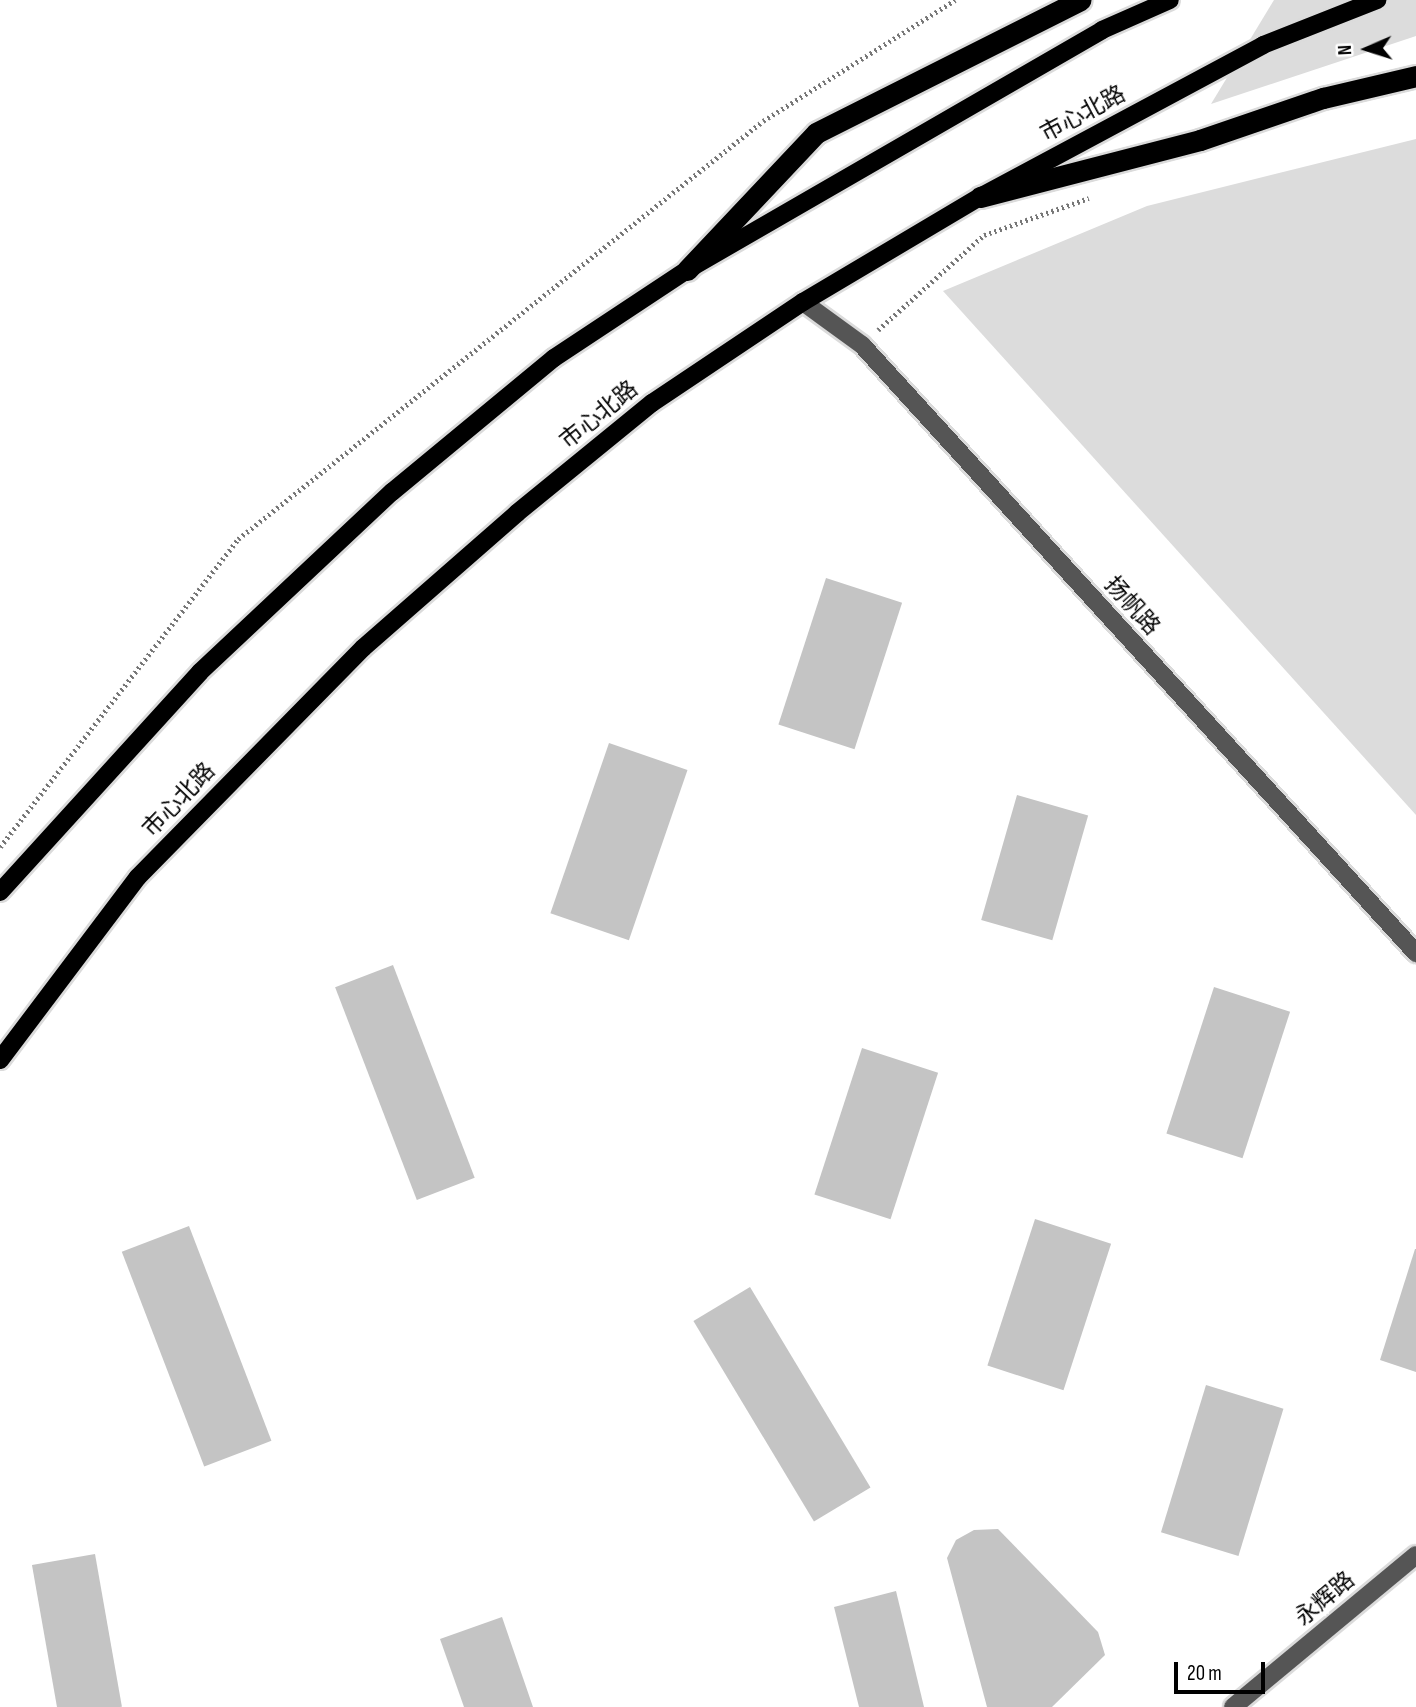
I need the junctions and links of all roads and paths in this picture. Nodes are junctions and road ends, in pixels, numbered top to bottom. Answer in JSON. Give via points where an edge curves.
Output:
{"nodes":[{"id":1,"x":955,"y":0,"type":"edge"},
{"id":2,"x":1080,"y":0,"type":"edge"},
{"id":3,"x":1170,"y":0,"type":"edge"},
{"id":4,"x":1377,"y":0,"type":"edge"},
{"id":5,"x":1416,"y":76,"type":"edge"},
{"id":6,"x":1095,"y":196,"type":"dead end"},
{"id":7,"x":980,"y":197,"type":"junction"},
{"id":8,"x":687,"y":270,"type":"junction"},
{"id":9,"x":803,"y":302,"type":"junction"},
{"id":10,"x":862,"y":345,"type":"junction"},
{"id":11,"x":0,"y":847,"type":"edge"},
{"id":12,"x":0,"y":892,"type":"edge"},
{"id":13,"x":1416,"y":953,"type":"edge"},
{"id":14,"x":0,"y":1060,"type":"edge"},
{"id":15,"x":1416,"y":1555,"type":"edge"},
{"id":16,"x":1233,"y":1707,"type":"edge"}],
"edges":[{"from":1,"to":11,"type":"path","via":[[764,121],[238,539]]},
{"from":2,"to":8,"type":"highway","via":[[816,133]]},
{"from":3,"to":8,"type":"main road","via":[[1102,30]]},
{"from":4,"to":7,"type":"main road","name":"市心北路","via":[[1263,45]]},
{"from":5,"to":7,"type":"highway","via":[[1323,98],[1200,141]]},
{"from":6,"to":10,"type":"path","via":[[984,235]]},
{"from":7,"to":9,"type":"main road","name":"市心北路"},
{"from":8,"to":12,"type":"main road","via":[[554,358],[392,492],[200,672]]},
{"from":9,"to":10,"type":"street","name":"扬帆路"},
{"from":9,"to":14,"type":"main road","name":"市心北路","via":[[652,403],[363,648],[138,877]]},
{"from":10,"to":13,"type":"street","name":"扬帆路"},
{"from":15,"to":16,"type":"street","name":"永辉路"}]}
